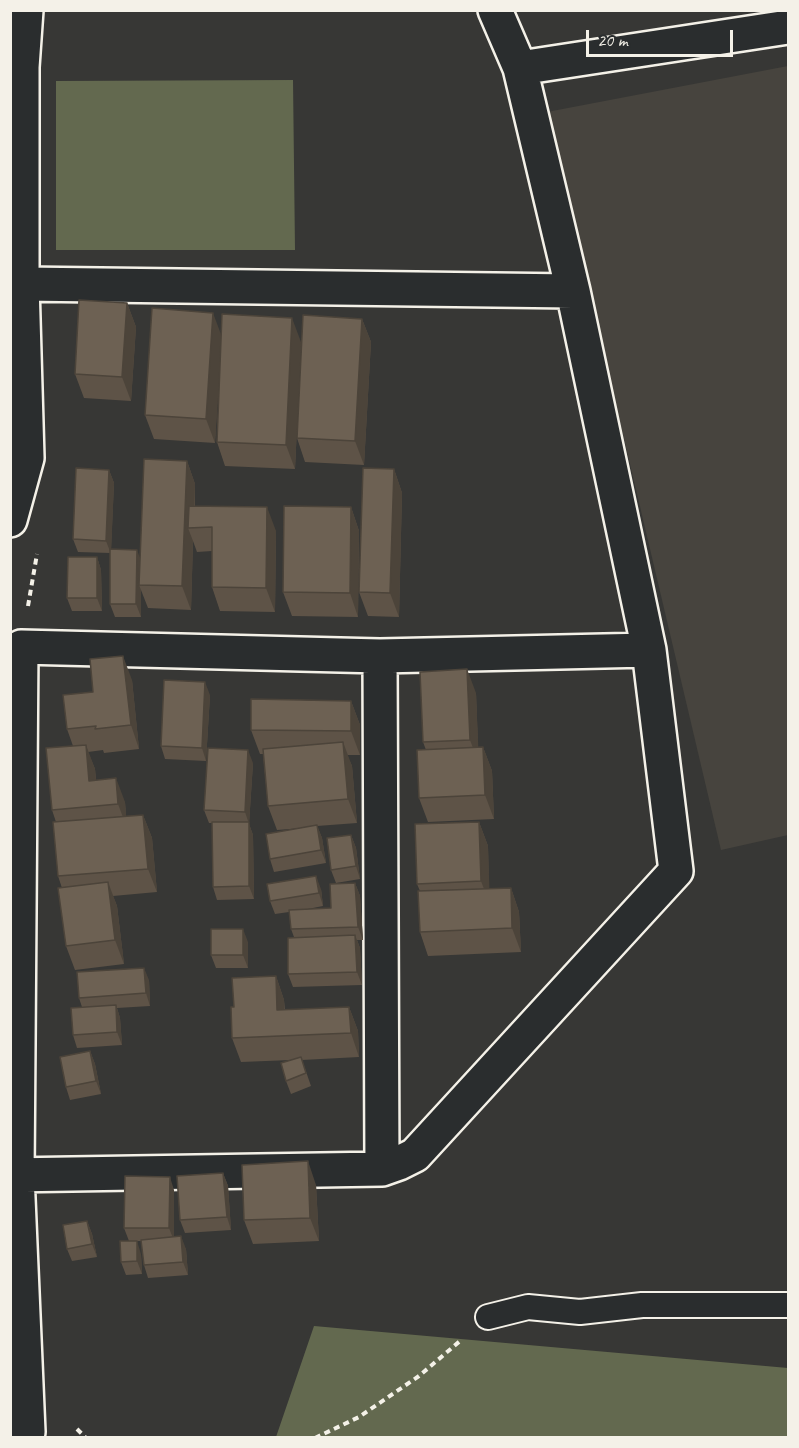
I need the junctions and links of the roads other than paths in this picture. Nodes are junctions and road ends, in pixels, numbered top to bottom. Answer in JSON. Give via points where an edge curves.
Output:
{"nodes":[{"id":1,"x":26,"y":10,"type":"edge"},
{"id":2,"x":495,"y":10,"type":"edge"},
{"id":3,"x":789,"y":27,"type":"edge"},
{"id":4,"x":520,"y":68,"type":"junction"},
{"id":5,"x":22,"y":284,"type":"junction"},
{"id":6,"x":573,"y":291,"type":"junction"},
{"id":7,"x":10,"y":520,"type":"edge"},
{"id":8,"x":650,"y":650,"type":"junction"},
{"id":9,"x":380,"y":656,"type":"junction"},
{"id":10,"x":382,"y":1169,"type":"junction"},
{"id":11,"x":14,"y":1175,"type":"edge"},
{"id":12,"x":789,"y":1305,"type":"edge"},
{"id":13,"x":488,"y":1317,"type":"road end"},
{"id":14,"x":28,"y":1432,"type":"dead end"}],
"edges":[{"from":1,"to":5,"type":"street","via":[[22,67]]},
{"from":2,"to":4,"type":"street"},
{"from":3,"to":4,"type":"street"},
{"from":4,"to":6,"type":"street"},
{"from":5,"to":6,"type":"street"},
{"from":5,"to":7,"type":"street","via":[[27,458]]},
{"from":6,"to":8,"type":"street"},
{"from":8,"to":9,"type":"street"},
{"from":8,"to":10,"type":"street","via":[[676,871],[415,1155]]},
{"from":9,"to":10,"type":"street"},
{"from":9,"to":11,"type":"street","via":[[21,647]]},
{"from":10,"to":11,"type":"street"},
{"from":11,"to":14,"type":"street"},
{"from":12,"to":13,"type":"lane","via":[[642,1305],[580,1312],[528,1307]]}]}
